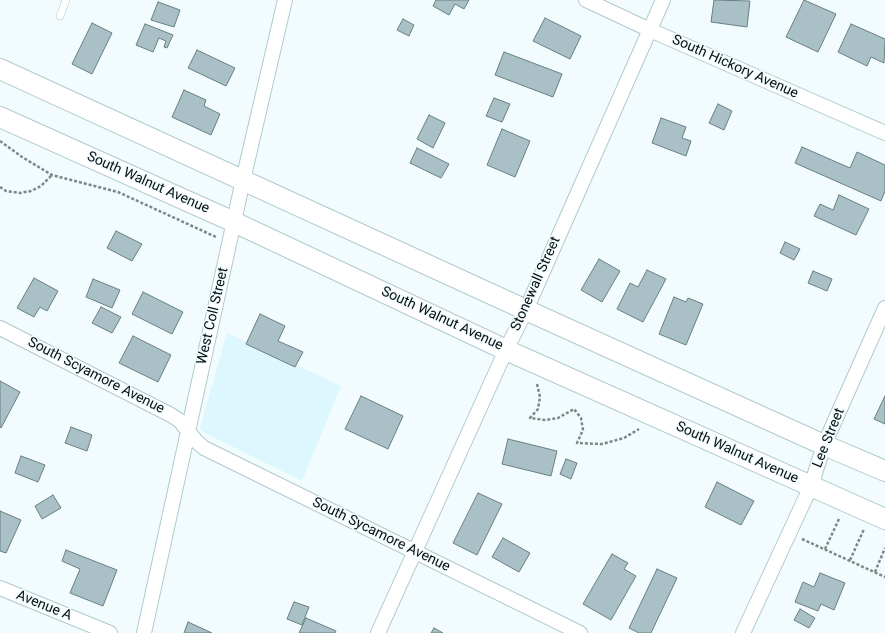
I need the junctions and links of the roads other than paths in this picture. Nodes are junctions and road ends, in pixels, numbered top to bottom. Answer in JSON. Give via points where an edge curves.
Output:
{"nodes":[{"id":1,"x":66,"y":0,"type":"edge"},
{"id":2,"x":285,"y":0,"type":"edge"},
{"id":3,"x":586,"y":0,"type":"edge"},
{"id":4,"x":663,"y":0,"type":"edge"},
{"id":5,"x":60,"y":16,"type":"dead end"},
{"id":6,"x":650,"y":30,"type":"junction"},
{"id":7,"x":0,"y":69,"type":"edge"},
{"id":8,"x":0,"y":117,"type":"edge"},
{"id":9,"x":885,"y":134,"type":"edge"},
{"id":10,"x":243,"y":180,"type":"junction"},
{"id":11,"x":234,"y":222,"type":"junction"},
{"id":12,"x":885,"y":308,"type":"edge"},
{"id":13,"x":526,"y":310,"type":"junction"},
{"id":14,"x":0,"y":328,"type":"edge"},
{"id":15,"x":506,"y":350,"type":"junction"},
{"id":16,"x":188,"y":430,"type":"junction"},
{"id":17,"x":824,"y":445,"type":"junction"},
{"id":18,"x":885,"y":471,"type":"edge"},
{"id":19,"x":811,"y":486,"type":"junction"},
{"id":20,"x":885,"y":519,"type":"edge"},
{"id":21,"x":416,"y":551,"type":"junction"},
{"id":22,"x":0,"y":588,"type":"edge"},
{"id":23,"x":110,"y":633,"type":"edge"},
{"id":24,"x":144,"y":633,"type":"edge"},
{"id":25,"x":378,"y":633,"type":"edge"},
{"id":26,"x":580,"y":633,"type":"edge"},
{"id":27,"x":744,"y":633,"type":"edge"}],
"edges":[{"from":1,"to":5,"type":"lane"},
{"from":2,"to":10,"type":"street","name":"West Coll Street"},
{"from":3,"to":6,"type":"street","name":"South Hickory Avenue"},
{"from":4,"to":6,"type":"street","name":"Stonewall Street"},
{"from":6,"to":9,"type":"street","name":"South Hickory Avenue"},
{"from":6,"to":13,"type":"street","name":"Stonewall Street"},
{"from":7,"to":10,"type":"main road"},
{"from":8,"to":11,"type":"main road","name":"South Walnut Avenue"},
{"from":10,"to":11,"type":"street","name":"West Coll Street"},
{"from":10,"to":13,"type":"main road"},
{"from":11,"to":15,"type":"main road","name":"South Walnut Avenue"},
{"from":11,"to":16,"type":"street","name":"West Coll Street"},
{"from":12,"to":17,"type":"street","name":"Lee Street"},
{"from":13,"to":15,"type":"street","name":"Stonewall Street"},
{"from":13,"to":17,"type":"main road"},
{"from":14,"to":16,"type":"street","name":"South Scyamore Avenue","via":[[172,415]]},
{"from":15,"to":19,"type":"main road","name":"South Walnut Avenue"},
{"from":15,"to":21,"type":"street","name":"Stonewall Street"},
{"from":16,"to":21,"type":"street","name":"South Sycamore Avenue","via":[[204,448]]},
{"from":16,"to":24,"type":"street","name":"West Coll Street"},
{"from":17,"to":18,"type":"main road"},
{"from":17,"to":19,"type":"street","name":"Lee Street"},
{"from":19,"to":20,"type":"main road","name":"South Walnut Avenue"},
{"from":19,"to":27,"type":"street","name":"Lee Street"},
{"from":21,"to":25,"type":"street","name":"Stonewall Street"},
{"from":21,"to":26,"type":"street","name":"South Sycamore Avenue"},
{"from":22,"to":23,"type":"street","name":"Avenue A"}]}
